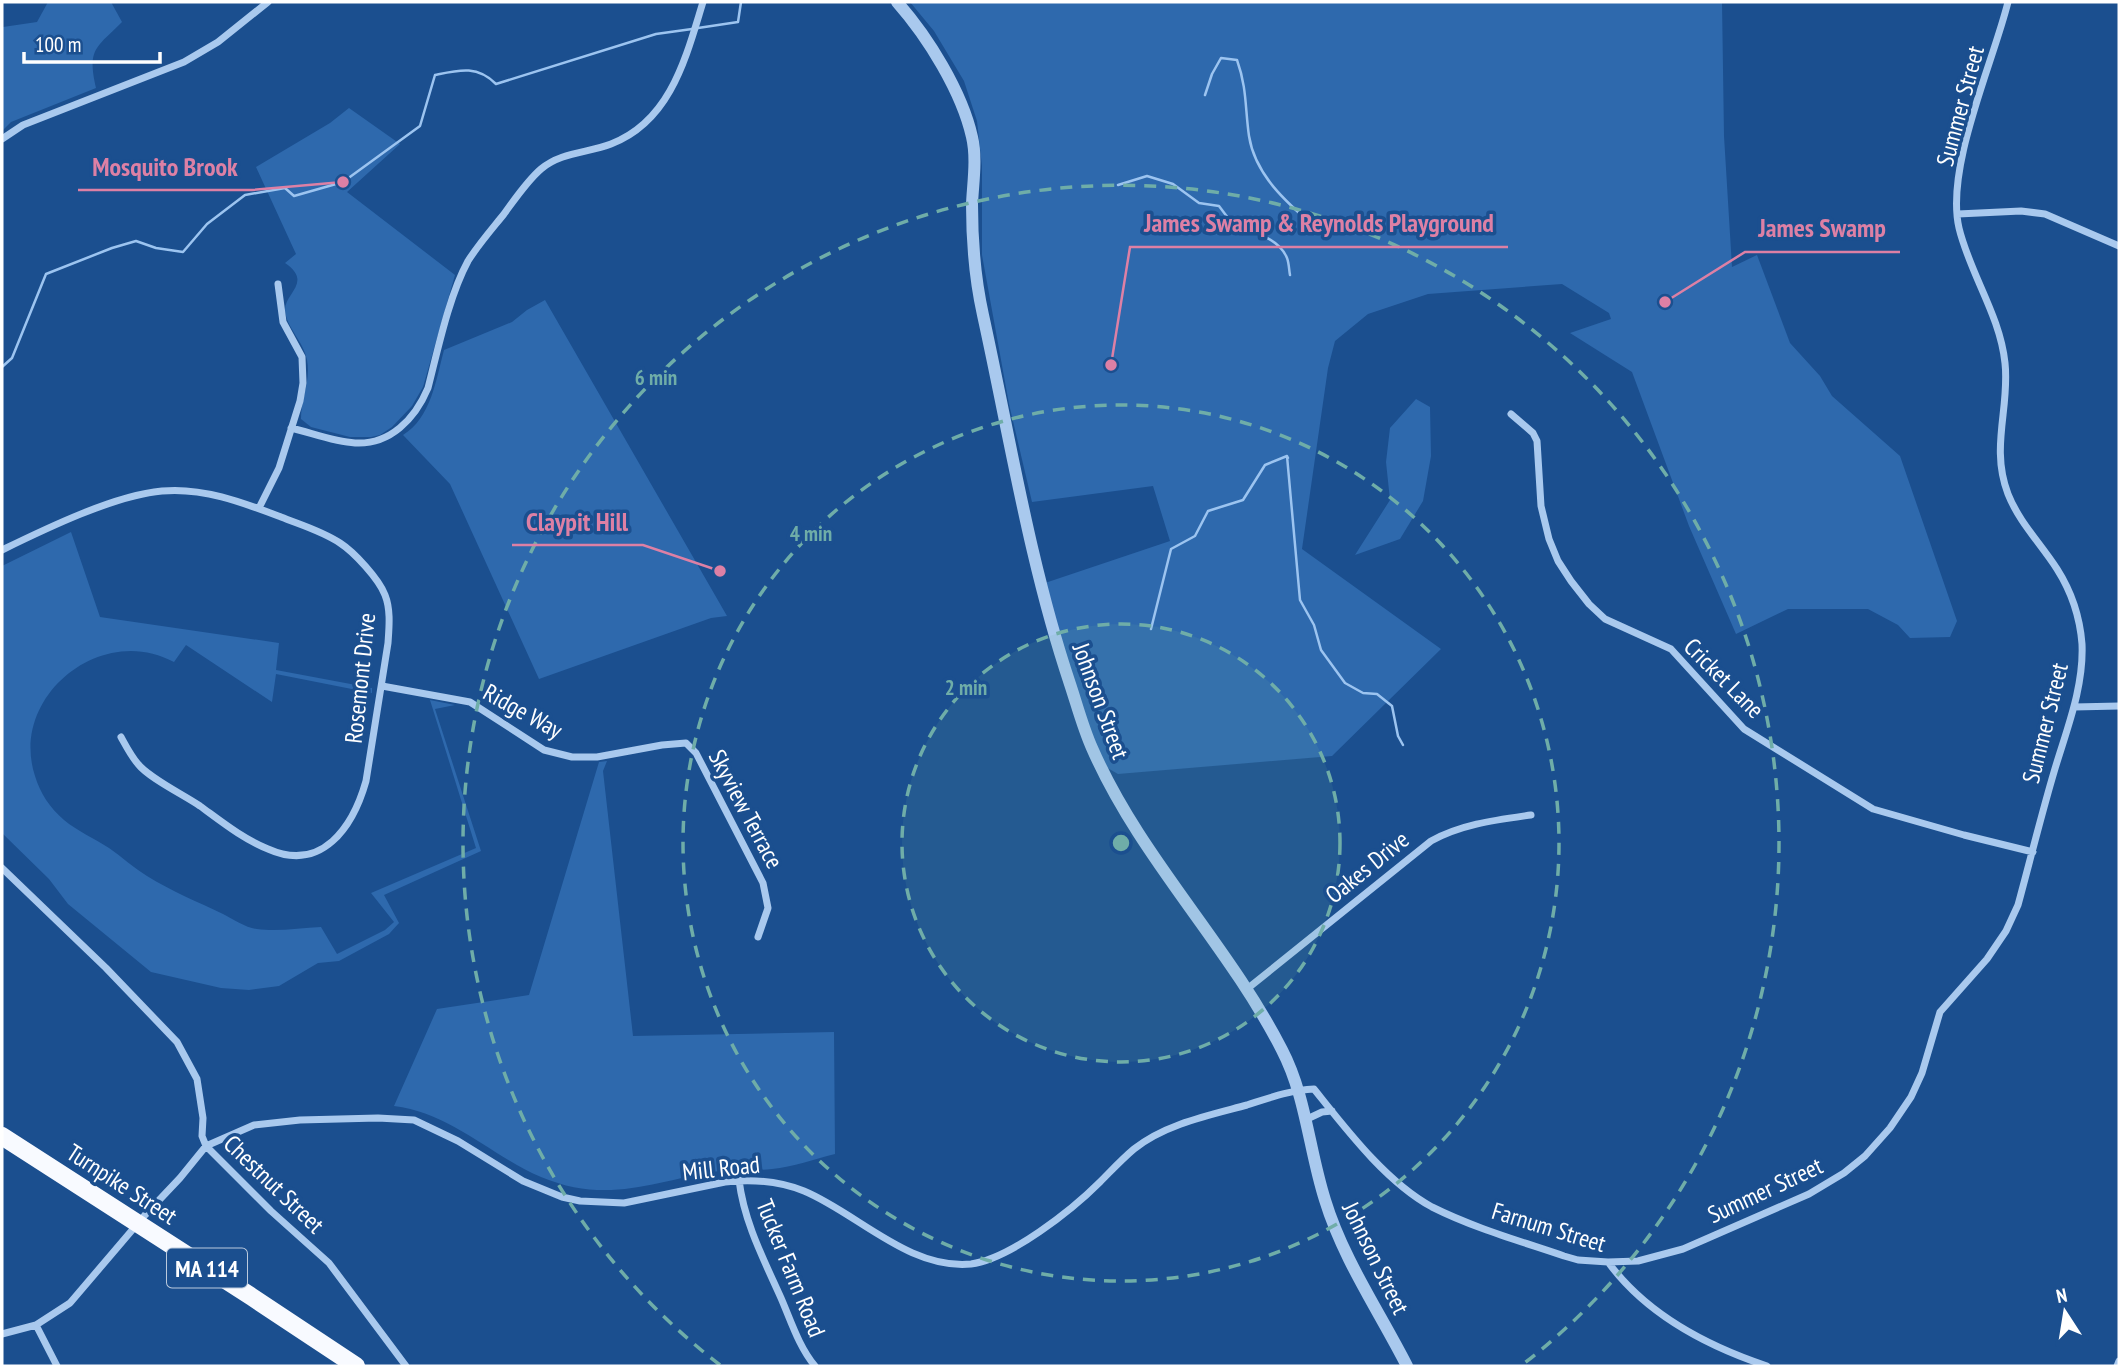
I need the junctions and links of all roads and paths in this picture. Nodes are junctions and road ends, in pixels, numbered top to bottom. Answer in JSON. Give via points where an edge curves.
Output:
{"nodes":[{"id":1,"x":268,"y":2,"type":"edge"},
{"id":2,"x":703,"y":2,"type":"edge"},
{"id":3,"x":897,"y":2,"type":"edge"},
{"id":4,"x":2008,"y":2,"type":"edge"},
{"id":5,"x":2,"y":139,"type":"edge"},
{"id":6,"x":1958,"y":214,"type":"junction"},
{"id":7,"x":2119,"y":246,"type":"edge"},
{"id":8,"x":278,"y":284,"type":"dead end"},
{"id":9,"x":1511,"y":414,"type":"dead end"},
{"id":10,"x":292,"y":428,"type":"junction"},
{"id":11,"x":259,"y":508,"type":"junction"},
{"id":12,"x":2,"y":550,"type":"edge"},
{"id":13,"x":382,"y":686,"type":"junction"},
{"id":14,"x":2119,"y":706,"type":"edge"},
{"id":15,"x":2074,"y":707,"type":"junction"},
{"id":16,"x":121,"y":737,"type":"dead end"},
{"id":17,"x":686,"y":743,"type":"joint"},
{"id":18,"x":1531,"y":815,"type":"dead end"},
{"id":19,"x":2032,"y":852,"type":"junction"},
{"id":20,"x":2,"y":868,"type":"edge"},
{"id":21,"x":758,"y":937,"type":"dead end"},
{"id":22,"x":1247,"y":989,"type":"junction"},
{"id":23,"x":1298,"y":1090,"type":"junction"},
{"id":24,"x":1332,"y":1111,"type":"junction"},
{"id":25,"x":1305,"y":1120,"type":"junction"},
{"id":26,"x":2,"y":1136,"type":"edge"},
{"id":27,"x":206,"y":1146,"type":"junction"},
{"id":28,"x":739,"y":1180,"type":"junction"},
{"id":29,"x":138,"y":1223,"type":"junction"},
{"id":30,"x":1608,"y":1262,"type":"junction"},
{"id":31,"x":36,"y":1325,"type":"junction"},
{"id":32,"x":2,"y":1334,"type":"edge"},
{"id":33,"x":2119,"y":1361,"type":"edge"},
{"id":34,"x":57,"y":1366,"type":"edge"},
{"id":35,"x":356,"y":1366,"type":"edge"},
{"id":36,"x":406,"y":1366,"type":"edge"},
{"id":37,"x":815,"y":1366,"type":"edge"},
{"id":38,"x":1407,"y":1366,"type":"edge"},
{"id":39,"x":1767,"y":1366,"type":"edge"},
{"id":40,"x":2117,"y":1366,"type":"edge"}],
"edges":[{"from":1,"to":5,"type":"street","via":[[184,62],[38,118]]},
{"from":2,"to":10,"type":"street","via":[[676,82],[660,108],[620,140],[562,156],[542,168],[470,258],[428,388],[404,425],[381,439],[353,443]]},
{"from":3,"to":22,"type":"street","name":"Johnson Street","via":[[961,103],[973,139],[974,264],[981,310],[1036,567],[1091,747],[1143,839]]},
{"from":4,"to":6,"type":"street","name":"Summer Street","via":[[1966,141]]},
{"from":6,"to":7,"type":"street","via":[[2045,214]]},
{"from":6,"to":15,"type":"street","name":"Summer Street","via":[[1969,260],[2003,346],[2006,389],[2000,444],[2008,495],[2058,570],[2079,622],[2081,667]]},
{"from":8,"to":10,"type":"street","via":[[283,322],[302,357],[300,401]]},
{"from":9,"to":19,"type":"street","name":"Cricket Lane","via":[[1537,441],[1541,506],[1558,561],[1605,619],[1671,649],[1744,729],[1873,808]]},
{"from":10,"to":11,"type":"street"},
{"from":11,"to":12,"type":"street","name":"Rosemont Drive","via":[[201,492],[148,493],[51,527]]},
{"from":11,"to":13,"type":"street","name":"Rosemont Drive","via":[[341,543],[379,586],[389,621]]},
{"from":13,"to":16,"type":"street","name":"Rosemont Drive","via":[[358,806],[339,835],[306,856],[285,855],[247,839],[139,766]]},
{"from":13,"to":17,"type":"street","name":"Ridge Way","via":[[470,702],[537,746],[572,757]]},
{"from":14,"to":15,"type":"street"},
{"from":15,"to":19,"type":"street","name":"Summer Street"},
{"from":17,"to":21,"type":"street","name":"Skyview Terrace","via":[[696,753],[763,883],[768,908]]},
{"from":18,"to":22,"type":"street","name":"Oakes Drive","via":[[1478,823],[1431,841]]},
{"from":19,"to":30,"type":"street","name":"Summer Street","via":[[2006,931],[1940,1012],[1911,1097],[1865,1156],[1809,1194],[1683,1249],[1637,1261]]},
{"from":20,"to":27,"type":"street","name":"Chestnut Street","via":[[177,1042],[197,1079]]},
{"from":22,"to":23,"type":"street","name":"Johnson Street","via":[[1285,1054]]},
{"from":23,"to":24,"type":"street","name":"Farnum Street","via":[[1314,1089]]},
{"from":23,"to":25,"type":"street","name":"Johnson Street"},
{"from":23,"to":28,"type":"street","name":"Mill Road","via":[[1152,1137],[1055,1220],[1001,1255],[972,1264],[943,1263],[922,1256],[803,1191],[776,1182]]},
{"from":24,"to":25,"type":"street"},
{"from":24,"to":30,"type":"street","name":"Farnum Street","via":[[1388,1174],[1430,1206],[1564,1256]]},
{"from":25,"to":38,"type":"street","name":"Johnson Street","via":[[1341,1245]]},
{"from":26,"to":29,"type":"highway","name":"Turnpike Street","number":"MA 114"},
{"from":27,"to":28,"type":"street","name":"Mill Road","via":[[267,1122],[392,1118],[426,1125],[523,1181],[580,1201],[624,1203]]},
{"from":27,"to":29,"type":"street","name":"Mill Road"},
{"from":27,"to":36,"type":"street","name":"Chestnut Street","via":[[329,1262]]},
{"from":28,"to":37,"type":"street","name":"Tucker Farm Road","via":[[752,1231],[798,1339]]},
{"from":29,"to":31,"type":"street","name":"Mill Road","via":[[80,1294]]},
{"from":29,"to":35,"type":"highway","name":"Turnpike Street","number":"MA 114"},
{"from":30,"to":39,"type":"street","name":"Farnum Street","via":[[1668,1320],[1732,1355]]},
{"from":31,"to":32,"type":"street","name":"Mill Road"},
{"from":31,"to":34,"type":"street"},
{"from":33,"to":40,"type":"street"}]}
